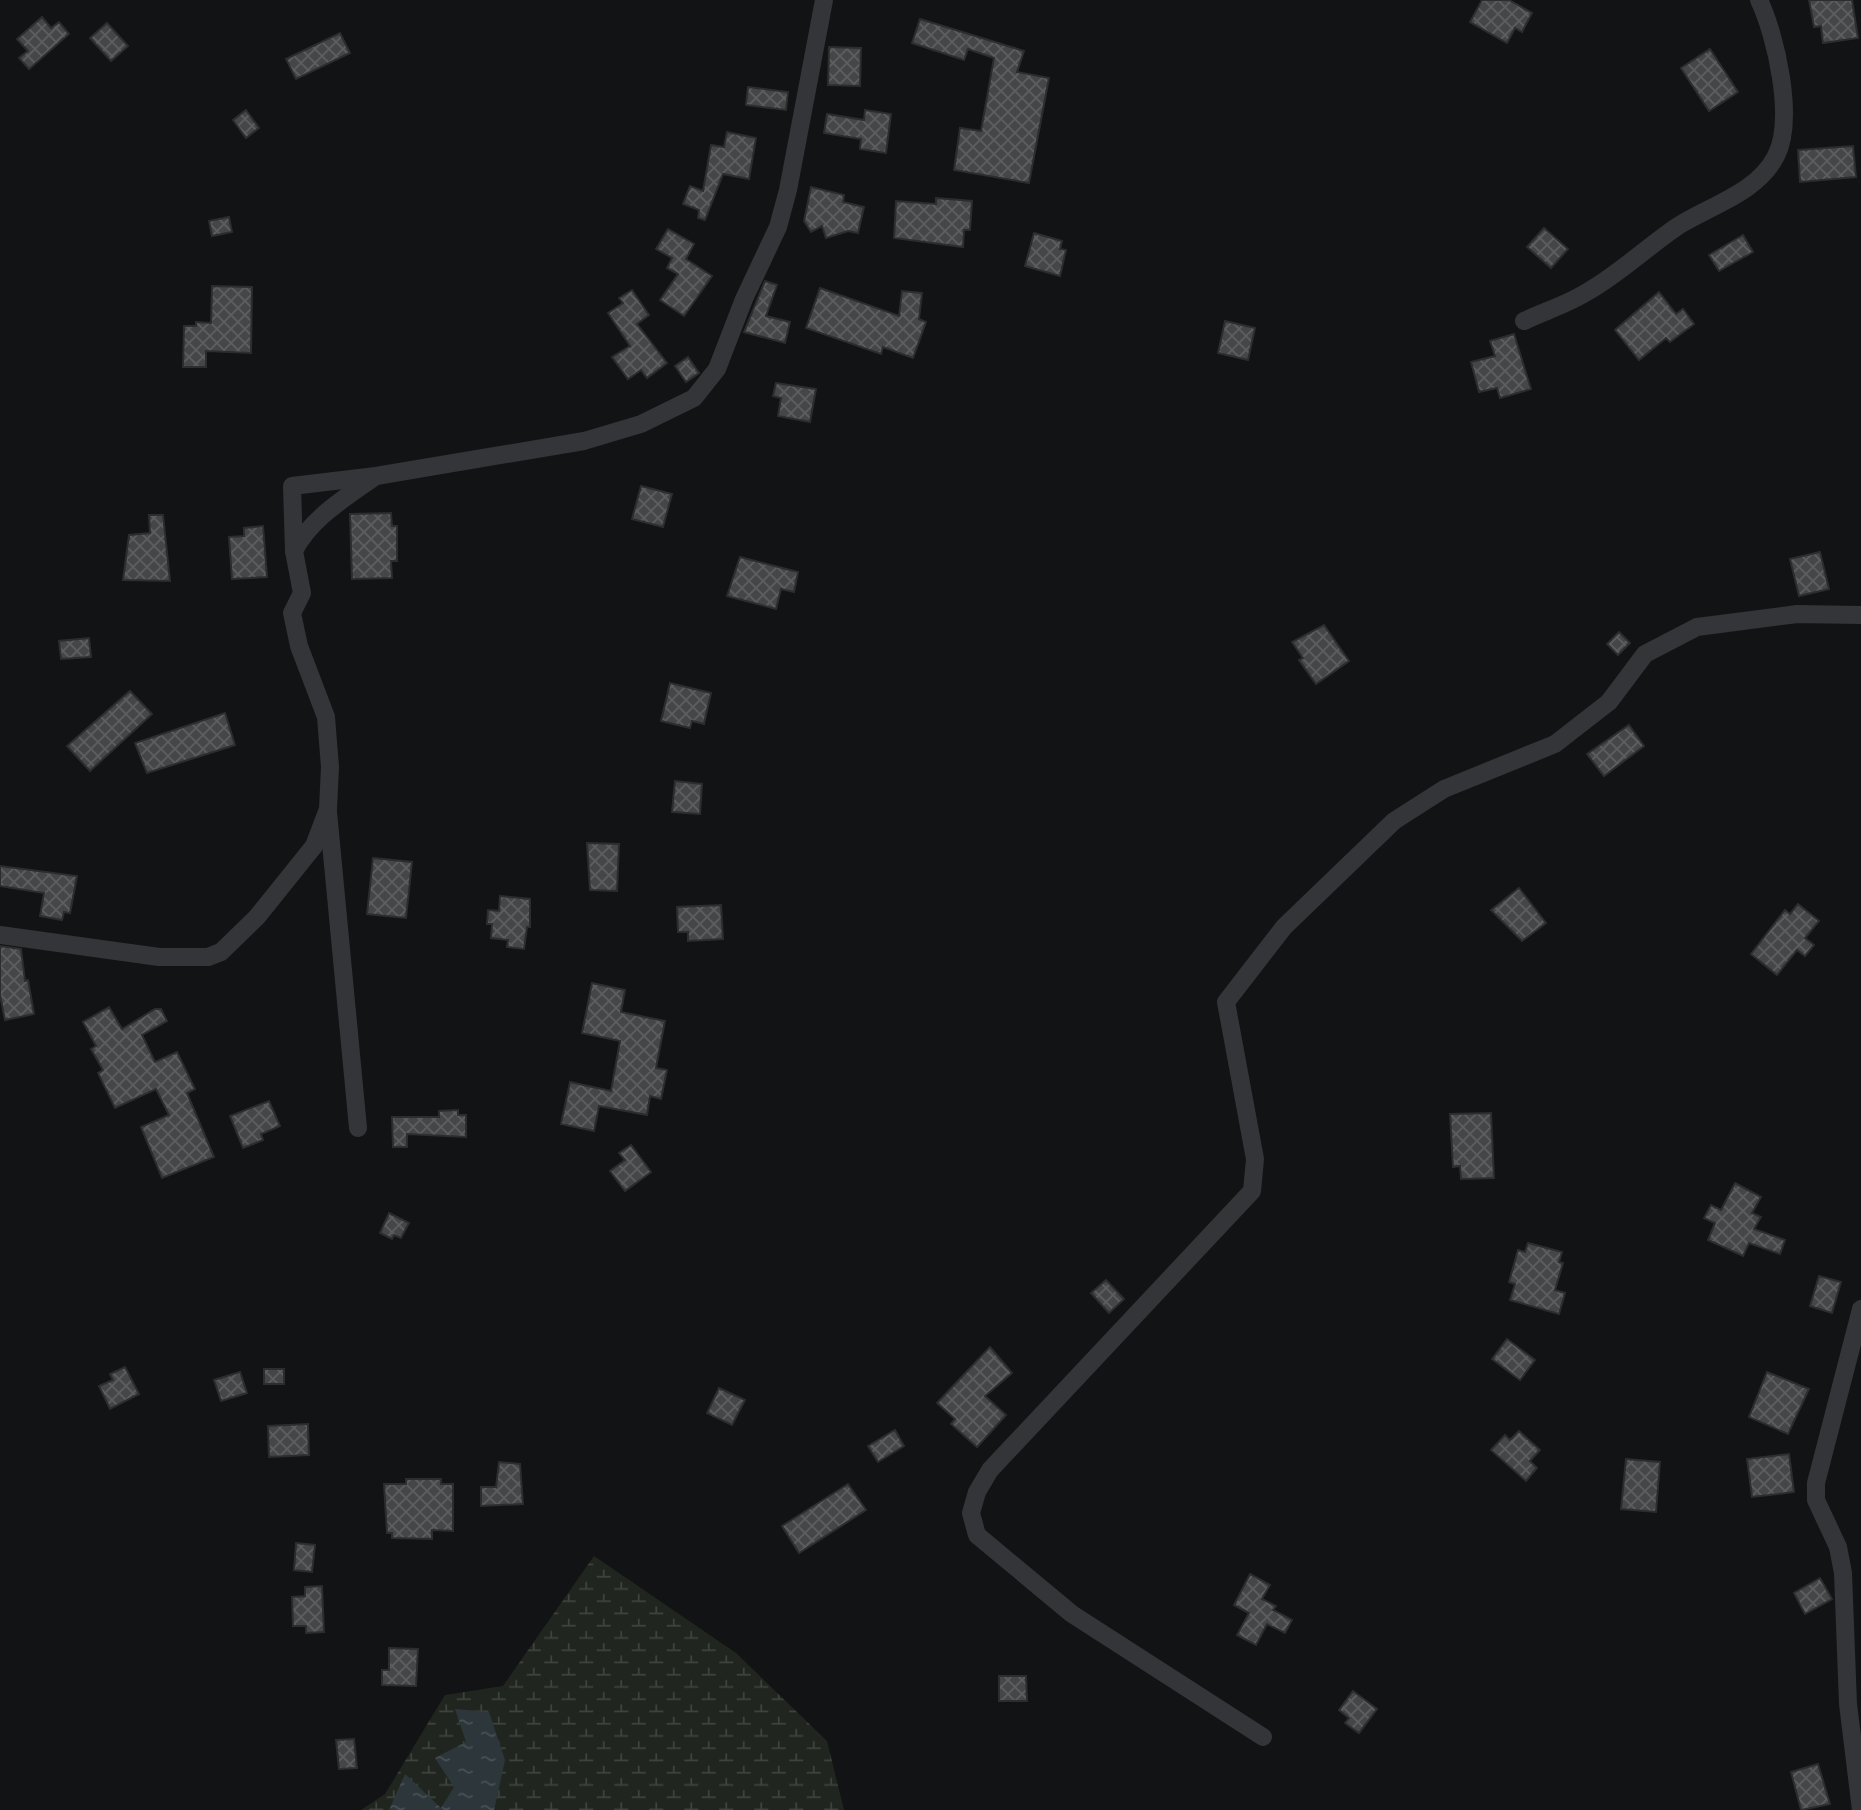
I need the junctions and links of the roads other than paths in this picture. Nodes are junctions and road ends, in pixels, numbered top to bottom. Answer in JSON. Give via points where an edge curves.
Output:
{"nodes":[{"id":1,"x":824,"y":0,"type":"edge"},
{"id":2,"x":1759,"y":0,"type":"edge"},
{"id":3,"x":1524,"y":321,"type":"dead end"},
{"id":4,"x":376,"y":476,"type":"junction"},
{"id":5,"x":294,"y":551,"type":"junction"},
{"id":6,"x":1861,"y":615,"type":"edge"},
{"id":7,"x":328,"y":809,"type":"junction"},
{"id":8,"x":0,"y":935,"type":"edge"},
{"id":9,"x":358,"y":1128,"type":"dead end"},
{"id":10,"x":1861,"y":1309,"type":"edge"},
{"id":11,"x":1263,"y":1737,"type":"dead end"},
{"id":12,"x":1861,"y":1810,"type":"edge"}],
"edges":[{"from":1,"to":4,"type":"street","via":[[778,227],[717,369],[694,398],[642,424],[584,441]]},
{"from":2,"to":3,"type":"street","via":[[1768,18],[1781,91],[1784,131],[1776,156],[1755,181],[1679,226],[1588,292]]},
{"from":4,"to":5,"type":"street","via":[[326,512]]},
{"from":4,"to":5,"type":"street","via":[[292,486]]},
{"from":5,"to":7,"type":"street","via":[[302,593],[292,613],[299,646],[326,718]]},
{"from":6,"to":11,"type":"street","via":[[1797,614],[1697,627],[1645,654],[1609,702],[1555,744],[1444,789],[1394,821],[1284,928],[1226,1002],[1255,1159],[1252,1191],[990,1470],[971,1513],[977,1535],[1072,1614]]},
{"from":7,"to":8,"type":"street","via":[[314,846],[257,917],[221,953],[159,957]]},
{"from":7,"to":9,"type":"street"},
{"from":10,"to":12,"type":"street","via":[[1816,1483],[1816,1500],[1838,1547],[1843,1573],[1848,1704]]}]}
